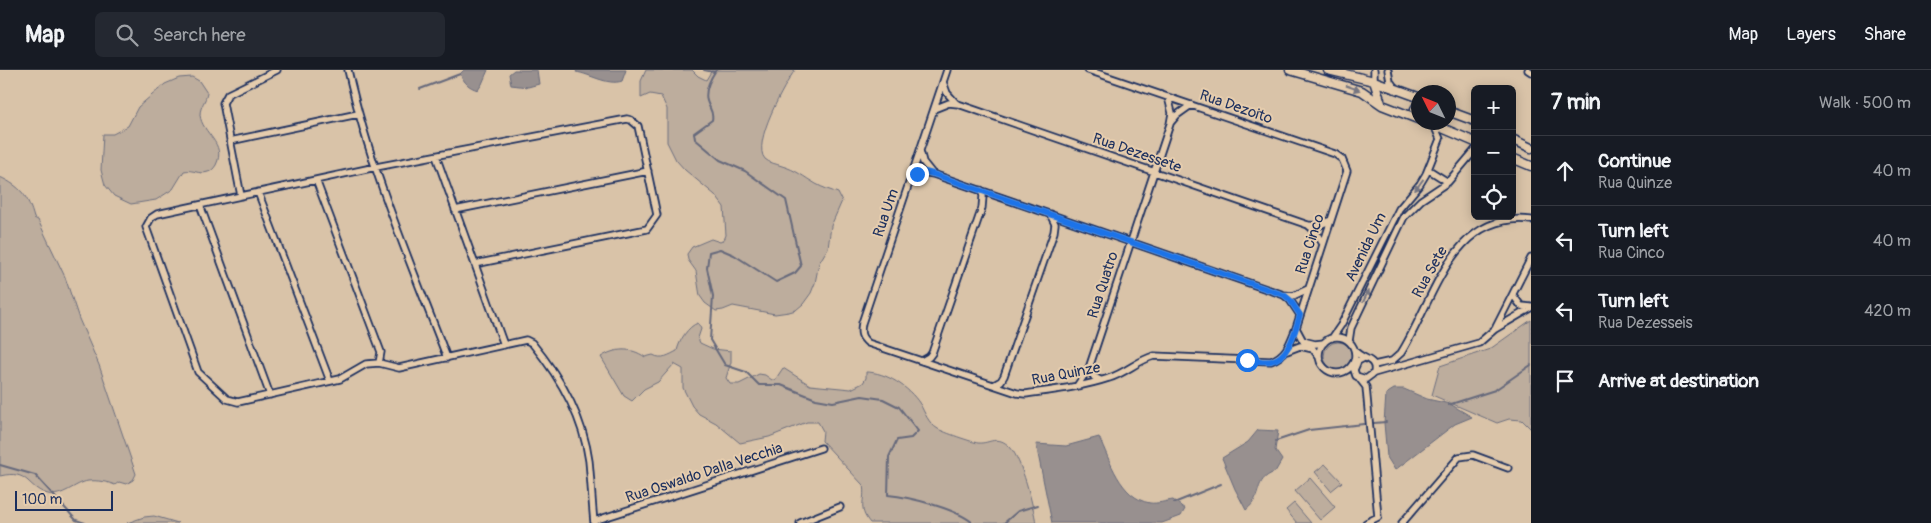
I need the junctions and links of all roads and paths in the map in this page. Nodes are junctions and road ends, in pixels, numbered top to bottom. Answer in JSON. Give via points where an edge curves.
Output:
{"nodes":[{"id":1,"x":277,"y":70,"type":"edge"},
{"id":2,"x":348,"y":70,"type":"edge"},
{"id":3,"x":947,"y":70,"type":"edge"},
{"id":4,"x":1088,"y":70,"type":"edge"},
{"id":5,"x":1290,"y":70,"type":"edge"},
{"id":6,"x":1328,"y":70,"type":"edge"},
{"id":7,"x":1374,"y":70,"type":"edge"},
{"id":8,"x":1388,"y":70,"type":"edge"},
{"id":9,"x":1374,"y":81,"type":"junction"},
{"id":10,"x":943,"y":82,"type":"junction"},
{"id":11,"x":1395,"y":88,"type":"junction"},
{"id":12,"x":1411,"y":94,"type":"edge"},
{"id":13,"x":1168,"y":97,"type":"junction"},
{"id":14,"x":958,"y":104,"type":"junction"},
{"id":15,"x":1382,"y":104,"type":"junction"},
{"id":16,"x":1191,"y":105,"type":"junction"},
{"id":17,"x":934,"y":109,"type":"junction"},
{"id":18,"x":1456,"y":113,"type":"edge"},
{"id":19,"x":358,"y":114,"type":"junction"},
{"id":20,"x":1411,"y":115,"type":"edge"},
{"id":21,"x":1471,"y":119,"type":"edge"},
{"id":22,"x":1170,"y":124,"type":"junction"},
{"id":23,"x":1456,"y":129,"type":"edge"},
{"id":24,"x":1435,"y":130,"type":"edge"},
{"id":25,"x":1446,"y":130,"type":"edge"},
{"id":26,"x":1471,"y":135,"type":"edge"},
{"id":27,"x":1471,"y":140,"type":"edge"},
{"id":28,"x":230,"y":141,"type":"junction"},
{"id":29,"x":1516,"y":141,"type":"edge"},
{"id":30,"x":1531,"y":148,"type":"edge"},
{"id":31,"x":920,"y":151,"type":"junction"},
{"id":32,"x":1471,"y":155,"type":"edge"},
{"id":33,"x":436,"y":156,"type":"junction"},
{"id":34,"x":1516,"y":160,"type":"edge"},
{"id":35,"x":1345,"y":164,"type":"joint"},
{"id":36,"x":1531,"y":166,"type":"edge"},
{"id":37,"x":376,"y":167,"type":"junction"},
{"id":38,"x":1429,"y":170,"type":"junction"},
{"id":39,"x":648,"y":171,"type":"junction"},
{"id":40,"x":1154,"y":172,"type":"junction"},
{"id":41,"x":933,"y":174,"type":"junction"},
{"id":42,"x":910,"y":179,"type":"junction"},
{"id":43,"x":316,"y":180,"type":"junction"},
{"id":44,"x":1448,"y":182,"type":"junction"},
{"id":45,"x":980,"y":190,"type":"junction"},
{"id":46,"x":258,"y":192,"type":"junction"},
{"id":47,"x":241,"y":196,"type":"junction"},
{"id":48,"x":998,"y":196,"type":"junction"},
{"id":49,"x":200,"y":205,"type":"junction"},
{"id":50,"x":982,"y":208,"type":"junction"},
{"id":51,"x":455,"y":210,"type":"junction"},
{"id":52,"x":1050,"y":214,"type":"junction"},
{"id":53,"x":1331,"y":220,"type":"junction"},
{"id":54,"x":1531,"y":220,"type":"edge"},
{"id":55,"x":1068,"y":221,"type":"junction"},
{"id":56,"x":1308,"y":225,"type":"junction"},
{"id":57,"x":1054,"y":232,"type":"junction"},
{"id":58,"x":1131,"y":242,"type":"junction"},
{"id":59,"x":1323,"y":244,"type":"junction"},
{"id":60,"x":1531,"y":258,"type":"edge"},
{"id":61,"x":475,"y":264,"type":"junction"},
{"id":62,"x":1308,"y":289,"type":"junction"},
{"id":63,"x":1284,"y":295,"type":"junction"},
{"id":64,"x":1513,"y":295,"type":"junction"},
{"id":65,"x":1531,"y":308,"type":"edge"},
{"id":66,"x":1300,"y":315,"type":"junction"},
{"id":67,"x":1296,"y":328,"type":"junction"},
{"id":68,"x":1494,"y":329,"type":"junction"},
{"id":69,"x":862,"y":336,"type":"joint"},
{"id":70,"x":1332,"y":338,"type":"junction"},
{"id":71,"x":1349,"y":342,"type":"junction"},
{"id":72,"x":1324,"y":343,"type":"junction"},
{"id":73,"x":504,"y":346,"type":"junction"},
{"id":74,"x":1287,"y":350,"type":"junction"},
{"id":75,"x":1355,"y":351,"type":"junction"},
{"id":76,"x":932,"y":353,"type":"junction"},
{"id":77,"x":1319,"y":357,"type":"junction"},
{"id":78,"x":447,"y":358,"type":"junction"},
{"id":79,"x":1280,"y":358,"type":"joint"},
{"id":80,"x":1364,"y":358,"type":"junction"},
{"id":81,"x":922,"y":361,"type":"junction"},
{"id":82,"x":380,"y":363,"type":"junction"},
{"id":83,"x":1374,"y":365,"type":"junction"},
{"id":84,"x":938,"y":366,"type":"junction"},
{"id":85,"x":1089,"y":368,"type":"junction"},
{"id":86,"x":1343,"y":372,"type":"junction"},
{"id":87,"x":1373,"y":375,"type":"junction"},
{"id":88,"x":1004,"y":376,"type":"junction"},
{"id":89,"x":1358,"y":377,"type":"junction"},
{"id":90,"x":1100,"y":380,"type":"junction"},
{"id":91,"x":330,"y":381,"type":"junction"},
{"id":92,"x":994,"y":385,"type":"junction"},
{"id":93,"x":1077,"y":386,"type":"junction"},
{"id":94,"x":1366,"y":387,"type":"junction"},
{"id":95,"x":1009,"y":390,"type":"junction"},
{"id":96,"x":270,"y":395,"type":"junction"},
{"id":97,"x":821,"y":448,"type":"dead end"},
{"id":98,"x":1508,"y":468,"type":"dead end"},
{"id":99,"x":840,"y":506,"type":"dead end"},
{"id":100,"x":1378,"y":517,"type":"junction"},
{"id":101,"x":594,"y":522,"type":"edge"},
{"id":102,"x":800,"y":523,"type":"edge"},
{"id":103,"x":1366,"y":523,"type":"edge"},
{"id":104,"x":1382,"y":523,"type":"edge"},
{"id":105,"x":1402,"y":523,"type":"edge"}],
"edges":[{"from":1,"to":28,"type":"street","via":[[225,98],[223,103]]},
{"from":2,"to":19,"type":"street"},
{"from":3,"to":10,"type":"street","name":"Rua Um"},
{"from":4,"to":13,"type":"street","name":"Rua Dezoito"},
{"from":5,"to":15,"type":"main road","one_way":true,"via":[[1362,91]]},
{"from":6,"to":9,"type":"main road"},
{"from":7,"to":9,"type":"street"},
{"from":8,"to":11,"type":"street"},
{"from":9,"to":11,"type":"main road"},
{"from":9,"to":15,"type":"main road"},
{"from":10,"to":14,"type":"street","via":[[951,99]]},
{"from":10,"to":17,"type":"street","name":"Rua Um"},
{"from":11,"to":12,"type":"main road"},
{"from":13,"to":16,"type":"street","name":"Rua Dezoito"},
{"from":13,"to":22,"type":"street","name":"Rua Quatro","via":[[1172,113]]},
{"from":14,"to":17,"type":"street","via":[[949,103]]},
{"from":14,"to":40,"type":"street","name":"Rua Dezessete"},
{"from":15,"to":20,"type":"main road"},
{"from":16,"to":22,"type":"street","name":"Rua Quatro"},
{"from":16,"to":35,"type":"street","name":"Rua Dezoito","via":[[1335,154]]},
{"from":17,"to":31,"type":"street","name":"Rua Um"},
{"from":18,"to":21,"type":"main road"},
{"from":19,"to":28,"type":"street"},
{"from":19,"to":37,"type":"street"},
{"from":22,"to":40,"type":"street","name":"Rua Quatro"},
{"from":23,"to":26,"type":"main road"},
{"from":24,"to":38,"type":"street","name":"Avenida Um","via":[[1440,139]]},
{"from":25,"to":27,"type":"main road"},
{"from":28,"to":47,"type":"street"},
{"from":29,"to":30,"type":"main road"},
{"from":31,"to":41,"type":"street","via":[[923,162]]},
{"from":31,"to":42,"type":"street","name":"Rua Um"},
{"from":32,"to":44,"type":"street","name":"Avenida Um"},
{"from":33,"to":37,"type":"street"},
{"from":33,"to":39,"type":"street","via":[[627,119],[638,126]]},
{"from":33,"to":51,"type":"street"},
{"from":34,"to":36,"type":"main road"},
{"from":35,"to":53,"type":"street","name":"Rua Cinco","via":[[1347,171]]},
{"from":37,"to":43,"type":"street"},
{"from":37,"to":78,"type":"street"},
{"from":38,"to":44,"type":"street"},
{"from":38,"to":70,"type":"street","name":"Avenida Um","one_way":true,"via":[[1399,209]]},
{"from":39,"to":51,"type":"street"},
{"from":39,"to":61,"type":"street","via":[[657,215],[647,229]]},
{"from":40,"to":56,"type":"street","name":"Rua Dezessete"},
{"from":40,"to":58,"type":"street","name":"Rua Quatro"},
{"from":41,"to":42,"type":"street","via":[[925,172]]},
{"from":41,"to":45,"type":"street"},
{"from":42,"to":69,"type":"street","name":"Rua Um","via":[[862,323]]},
{"from":43,"to":46,"type":"street"},
{"from":43,"to":82,"type":"street","via":[[381,352]]},
{"from":71,"to":44,"type":"street","name":"Avenida Um","one_way":true,"via":[[1351,328],[1404,217],[1421,200]]},
{"from":45,"to":48,"type":"street"},
{"from":45,"to":50,"type":"street","via":[[984,196]]},
{"from":46,"to":47,"type":"street"},
{"from":46,"to":91,"type":"street"},
{"from":47,"to":49,"type":"street"},
{"from":48,"to":50,"type":"street"},
{"from":48,"to":52,"type":"street"},
{"from":49,"to":96,"type":"street"},
{"from":49,"to":96,"type":"street","via":[[154,216],[146,227],[149,239],[200,375],[232,401]]},
{"from":50,"to":76,"type":"street"},
{"from":51,"to":61,"type":"street"},
{"from":52,"to":55,"type":"street"},
{"from":52,"to":57,"type":"street","via":[[1055,224]]},
{"from":53,"to":56,"type":"street","via":[[1318,226]]},
{"from":53,"to":59,"type":"street","name":"Rua Cinco"},
{"from":54,"to":83,"type":"street","name":"Rua Sete","via":[[1492,225],[1460,246],[1445,268],[1402,352],[1392,362]]},
{"from":55,"to":57,"type":"street"},
{"from":55,"to":58,"type":"street"},
{"from":56,"to":59,"type":"street"},
{"from":57,"to":88,"type":"street"},
{"from":58,"to":63,"type":"street"},
{"from":58,"to":85,"type":"street","name":"Rua Quatro"},
{"from":59,"to":62,"type":"street","name":"Rua Cinco"},
{"from":60,"to":64,"type":"street"},
{"from":61,"to":73,"type":"street"},
{"from":62,"to":63,"type":"street","via":[[1293,296]]},
{"from":62,"to":66,"type":"street","name":"Rua Cinco"},
{"from":63,"to":66,"type":"street"},
{"from":64,"to":65,"type":"street","via":[[1521,306]]},
{"from":64,"to":68,"type":"street"},
{"from":65,"to":68,"type":"street"},
{"from":66,"to":67,"type":"street","name":"Rua Cinco"},
{"from":67,"to":72,"type":"street","via":[[1303,341]]},
{"from":67,"to":74,"type":"street","name":"Rua Cinco"},
{"from":68,"to":87,"type":"street","via":[[1479,342]]},
{"from":69,"to":81,"type":"street","name":"Rua Quinze","via":[[868,343]]},
{"from":70,"to":71,"type":"street"},
{"from":70,"to":72,"type":"street"},
{"from":71,"to":75,"type":"street"},
{"from":72,"to":77,"type":"street"},
{"from":73,"to":78,"type":"street"},
{"from":73,"to":101,"type":"street","via":[[526,340],[532,343],[564,388],[580,423],[589,460]]},
{"from":74,"to":77,"type":"street","via":[[1306,347],[1313,349]]},
{"from":74,"to":79,"type":"street","name":"Rua Cinco"},
{"from":75,"to":80,"type":"street"},
{"from":75,"to":86,"type":"street","via":[[1354,362]]},
{"from":76,"to":81,"type":"street"},
{"from":76,"to":84,"type":"street"},
{"from":77,"to":86,"type":"street","via":[[1330,372]]},
{"from":78,"to":82,"type":"street","via":[[398,368]]},
{"from":79,"to":90,"type":"street","name":"Rua Quinze","via":[[1270,361],[1154,356]]},
{"from":80,"to":83,"type":"street"},
{"from":80,"to":89,"type":"street","via":[[1354,366]]},
{"from":81,"to":84,"type":"street","name":"Rua Quinze"},
{"from":82,"to":91,"type":"street","via":[[362,365],[344,378]]},
{"from":83,"to":87,"type":"street"},
{"from":84,"to":92,"type":"street","name":"Rua Quinze"},
{"from":85,"to":90,"type":"street"},
{"from":85,"to":93,"type":"street","name":"Rua Quatro"},
{"from":86,"to":89,"type":"street"},
{"from":87,"to":89,"type":"street","via":[[1366,379]]},
{"from":87,"to":94,"type":"street"},
{"from":88,"to":92,"type":"street"},
{"from":88,"to":95,"type":"street"},
{"from":89,"to":94,"type":"street"},
{"from":90,"to":93,"type":"street","name":"Rua Quinze"},
{"from":91,"to":96,"type":"street"},
{"from":92,"to":95,"type":"street","name":"Rua Quinze"},
{"from":93,"to":95,"type":"street","name":"Rua Quinze","via":[[1025,394]]},
{"from":94,"to":100,"type":"street"},
{"from":97,"to":101,"type":"street","name":"Rua Oswaldo Dalla Vecchia"},
{"from":98,"to":105,"type":"street","via":[[1473,455],[1459,457]]},
{"from":99,"to":102,"type":"street"},
{"from":100,"to":103,"type":"street"},
{"from":100,"to":104,"type":"street"}]}
